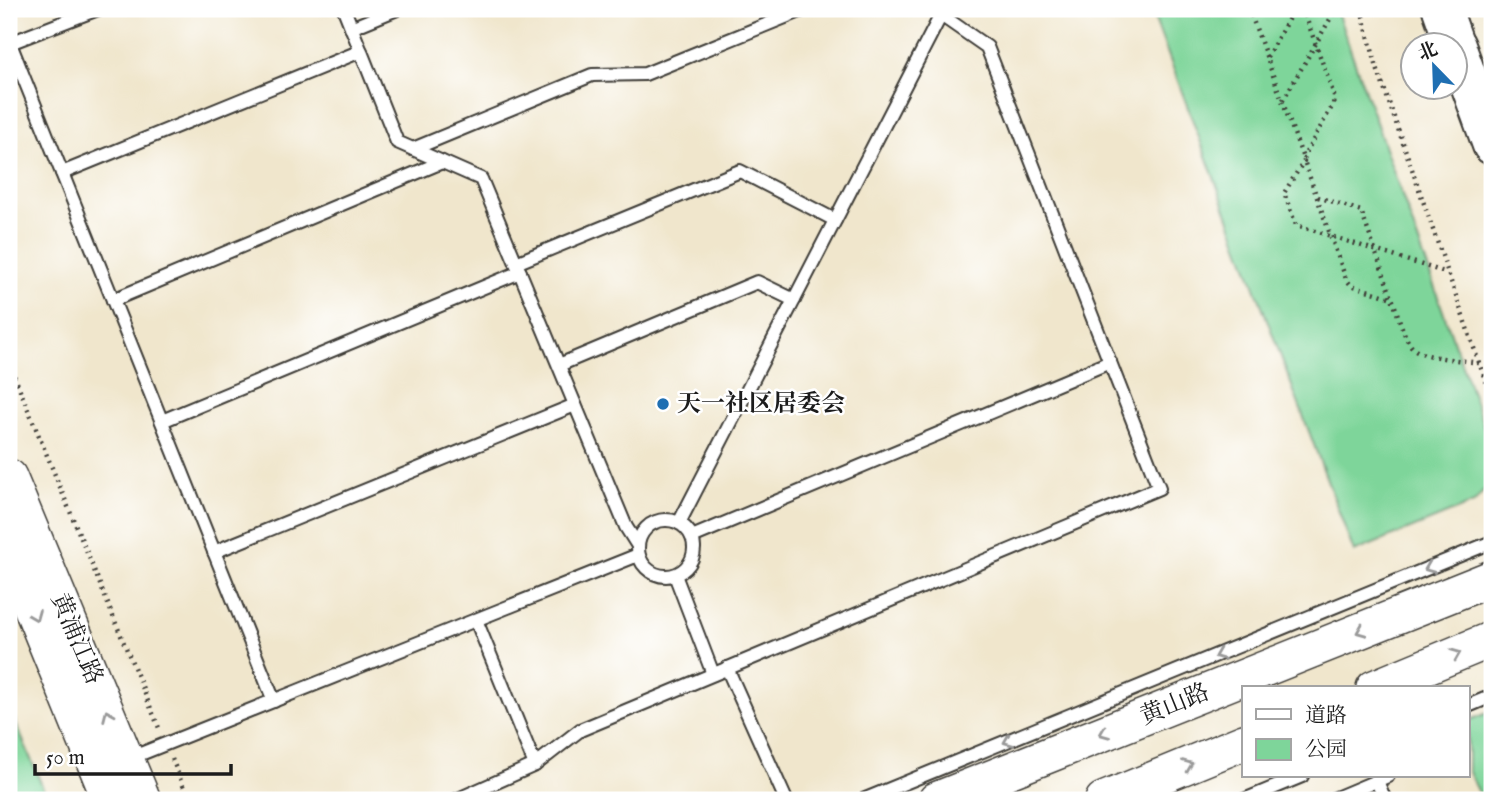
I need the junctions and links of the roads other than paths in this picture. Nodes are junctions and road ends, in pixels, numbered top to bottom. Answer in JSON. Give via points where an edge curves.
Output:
{"nodes":[{"id":1,"x":98,"y":9,"type":"edge"},
{"id":2,"x":344,"y":9,"type":"edge"},
{"id":3,"x":397,"y":9,"type":"edge"},
{"id":4,"x":804,"y":9,"type":"edge"},
{"id":5,"x":1442,"y":9,"type":"edge"},
{"id":6,"x":942,"y":12,"type":"edge"},
{"id":7,"x":351,"y":28,"type":"junction"},
{"id":8,"x":1450,"y":32,"type":"edge"},
{"id":9,"x":9,"y":42,"type":"edge"},
{"id":10,"x":361,"y":51,"type":"junction"},
{"id":11,"x":1470,"y":86,"type":"edge"},
{"id":12,"x":1492,"y":145,"type":"edge"},
{"id":13,"x":413,"y":149,"type":"junction"},
{"id":14,"x":442,"y":162,"type":"junction"},
{"id":15,"x":62,"y":173,"type":"junction"},
{"id":16,"x":835,"y":220,"type":"junction"},
{"id":17,"x":518,"y":268,"type":"junction"},
{"id":18,"x":113,"y":300,"type":"junction"},
{"id":19,"x":794,"y":300,"type":"junction"},
{"id":20,"x":1110,"y":362,"type":"junction"},
{"id":21,"x":559,"y":365,"type":"junction"},
{"id":22,"x":575,"y":405,"type":"junction"},
{"id":23,"x":162,"y":421,"type":"junction"},
{"id":24,"x":9,"y":477,"type":"edge"},
{"id":25,"x":679,"y":523,"type":"junction"},
{"id":26,"x":692,"y":537,"type":"junction"},
{"id":27,"x":1492,"y":542,"type":"edge"},
{"id":28,"x":638,"y":550,"type":"junction"},
{"id":29,"x":214,"y":552,"type":"junction"},
{"id":30,"x":9,"y":553,"type":"edge"},
{"id":31,"x":675,"y":575,"type":"junction"},
{"id":32,"x":1492,"y":578,"type":"edge"},
{"id":33,"x":476,"y":620,"type":"junction"},
{"id":34,"x":1492,"y":639,"type":"edge"},
{"id":35,"x":727,"y":668,"type":"junction"},
{"id":36,"x":713,"y":674,"type":"junction"},
{"id":37,"x":1379,"y":686,"type":"edge"},
{"id":38,"x":1492,"y":696,"type":"edge"},
{"id":39,"x":274,"y":701,"type":"junction"},
{"id":40,"x":1470,"y":705,"type":"edge"},
{"id":41,"x":1242,"y":743,"type":"edge"},
{"id":42,"x":127,"y":760,"type":"junction"},
{"id":43,"x":535,"y":765,"type":"junction"},
{"id":44,"x":1297,"y":778,"type":"edge"},
{"id":45,"x":1383,"y":778,"type":"edge"},
{"id":46,"x":110,"y":800,"type":"edge"},
{"id":47,"x":143,"y":800,"type":"edge"},
{"id":48,"x":456,"y":800,"type":"edge"},
{"id":49,"x":786,"y":800,"type":"edge"},
{"id":50,"x":863,"y":800,"type":"edge"},
{"id":51,"x":936,"y":800,"type":"edge"},
{"id":52,"x":1102,"y":800,"type":"edge"},
{"id":53,"x":1244,"y":800,"type":"edge"},
{"id":54,"x":1332,"y":800,"type":"edge"},
{"id":55,"x":1385,"y":800,"type":"edge"}],
"edges":[{"from":1,"to":9,"type":"lane"},
{"from":2,"to":7,"type":"lane"},
{"from":3,"to":7,"type":"lane"},
{"from":4,"to":13,"type":"lane","via":[[645,74],[592,75]]},
{"from":5,"to":8,"type":"highway"},
{"from":6,"to":16,"type":"lane"},
{"from":6,"to":20,"type":"lane","via":[[987,47]]},
{"from":7,"to":10,"type":"lane"},
{"from":9,"to":15,"type":"lane"},
{"from":10,"to":13,"type":"lane","via":[[397,142]]},
{"from":10,"to":15,"type":"lane"},
{"from":11,"to":12,"type":"highway"},
{"from":13,"to":14,"type":"lane"},
{"from":14,"to":17,"type":"lane","via":[[481,179]]},
{"from":14,"to":18,"type":"lane"},
{"from":15,"to":18,"type":"lane"},
{"from":16,"to":17,"type":"lane","via":[[740,171]]},
{"from":16,"to":19,"type":"lane"},
{"from":17,"to":21,"type":"lane"},
{"from":17,"to":23,"type":"lane"},
{"from":18,"to":23,"type":"lane"},
{"from":19,"to":21,"type":"lane","via":[[757,282]]},
{"from":19,"to":25,"type":"lane"},
{"from":20,"to":26,"type":"lane"},
{"from":20,"to":35,"type":"lane","via":[[1159,488]]},
{"from":21,"to":22,"type":"lane"},
{"from":22,"to":28,"type":"lane"},
{"from":22,"to":29,"type":"lane"},
{"from":23,"to":29,"type":"lane"},
{"from":42,"to":24,"type":"main road","name":"黄浦江路","one_way":true},
{"from":25,"to":26,"type":"lane"},
{"from":25,"to":28,"type":"lane","via":[[653,523],[640,537]]},
{"from":26,"to":31,"type":"lane","via":[[689,564]]},
{"from":27,"to":50,"type":"lane","one_way":true},
{"from":28,"to":31,"type":"lane","via":[[649,570]]},
{"from":28,"to":33,"type":"lane"},
{"from":29,"to":39,"type":"lane"},
{"from":30,"to":46,"type":"main road","name":"黄浦江路","one_way":true},
{"from":31,"to":36,"type":"lane"},
{"from":32,"to":51,"type":"main road","name":"黄山路","one_way":true},
{"from":33,"to":39,"type":"lane"},
{"from":33,"to":43,"type":"lane"},
{"from":37,"to":34,"type":"main road","one_way":true},
{"from":35,"to":36,"type":"lane"},
{"from":35,"to":49,"type":"lane"},
{"from":36,"to":43,"type":"lane","via":[[580,730]]},
{"from":38,"to":40,"type":"lane"},
{"from":39,"to":42,"type":"lane"},
{"from":52,"to":41,"type":"main road","one_way":true},
{"from":42,"to":47,"type":"main road","name":"黄浦江路"},
{"from":43,"to":48,"type":"lane"},
{"from":44,"to":53,"type":"lane"},
{"from":45,"to":54,"type":"lane"},
{"from":45,"to":55,"type":"lane"}]}
